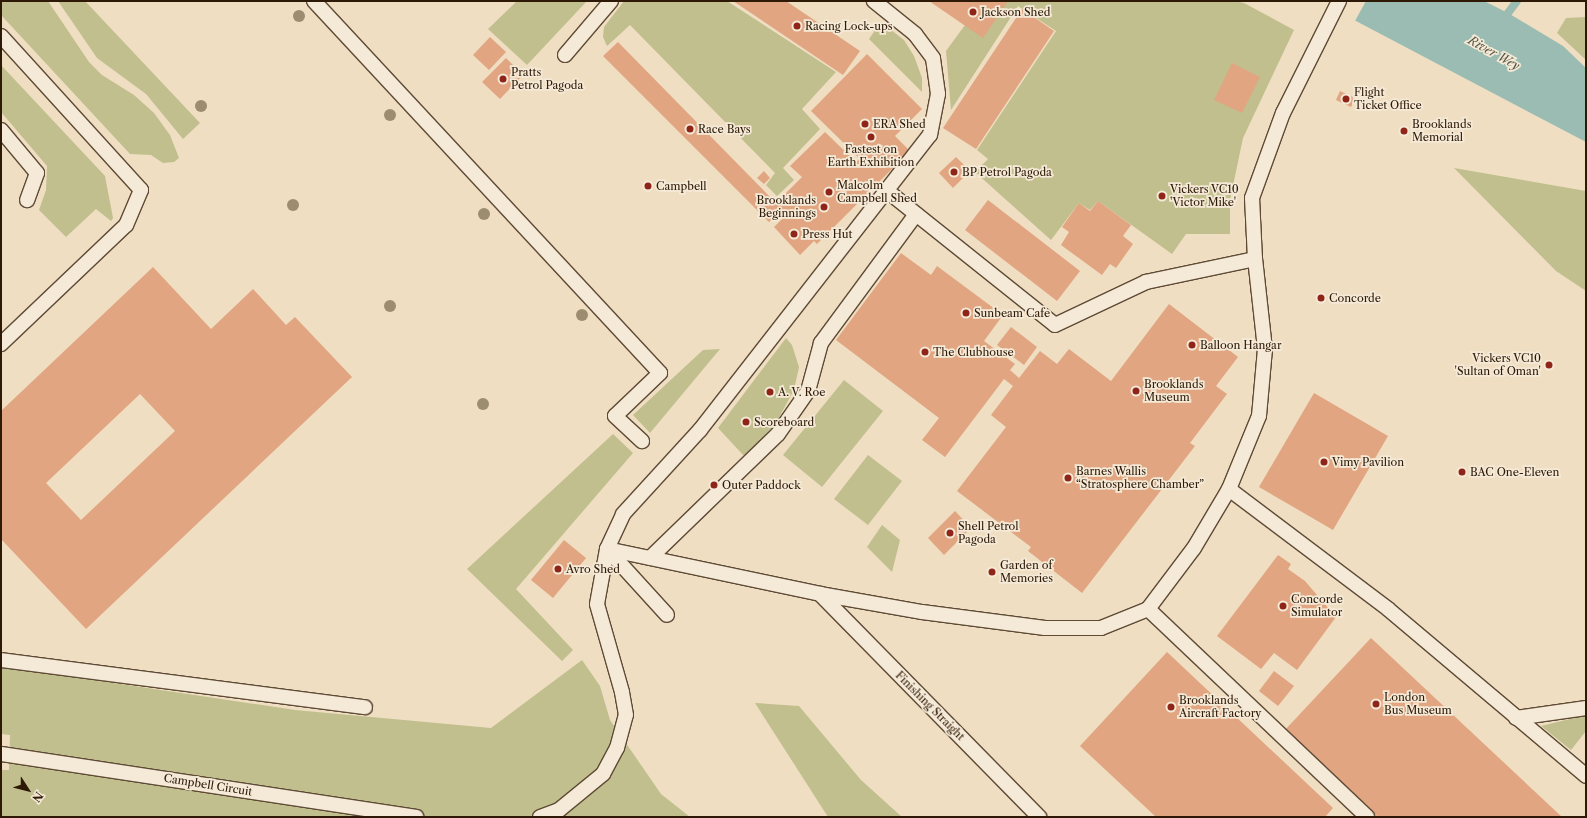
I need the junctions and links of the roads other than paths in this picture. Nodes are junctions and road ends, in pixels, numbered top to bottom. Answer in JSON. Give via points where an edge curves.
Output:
{"nodes":[{"id":1,"x":314,"y":1,"type":"edge"},
{"id":2,"x":610,"y":1,"type":"edge"},
{"id":3,"x":874,"y":1,"type":"edge"},
{"id":4,"x":1339,"y":1,"type":"edge"},
{"id":5,"x":1,"y":36,"type":"edge"},
{"id":6,"x":565,"y":55,"type":"dead end"},
{"id":7,"x":1,"y":130,"type":"edge"},
{"id":8,"x":886,"y":190,"type":"junction"},
{"id":9,"x":27,"y":200,"type":"dead end"},
{"id":10,"x":916,"y":214,"type":"junction"},
{"id":11,"x":1255,"y":259,"type":"junction"},
{"id":12,"x":1,"y":344,"type":"edge"},
{"id":13,"x":642,"y":441,"type":"dead end"},
{"id":14,"x":1229,"y":489,"type":"junction"},
{"id":15,"x":607,"y":550,"type":"junction"},
{"id":16,"x":650,"y":558,"type":"junction"},
{"id":17,"x":820,"y":594,"type":"junction"},
{"id":18,"x":1148,"y":609,"type":"junction"},
{"id":19,"x":667,"y":615,"type":"dead end"},
{"id":20,"x":1,"y":660,"type":"edge"},
{"id":21,"x":365,"y":707,"type":"dead end"},
{"id":22,"x":1586,"y":708,"type":"edge"},
{"id":23,"x":1516,"y":718,"type":"junction"},
{"id":24,"x":1,"y":754,"type":"edge"},
{"id":25,"x":1586,"y":776,"type":"edge"},
{"id":26,"x":416,"y":817,"type":"edge"},
{"id":27,"x":540,"y":817,"type":"edge"},
{"id":28,"x":1039,"y":817,"type":"edge"},
{"id":29,"x":1367,"y":817,"type":"edge"}],
"edges":[{"from":1,"to":13,"type":"lane","via":[[660,372],[615,416]]},
{"from":2,"to":6,"type":"lane"},
{"from":3,"to":8,"type":"lane","via":[[915,34],[933,58],[938,94],[930,134]]},
{"from":4,"to":11,"type":"lane","via":[[1283,113],[1252,198]]},
{"from":5,"to":12,"type":"lane","via":[[141,190],[126,225]]},
{"from":7,"to":9,"type":"lane","via":[[37,173]]},
{"from":8,"to":10,"type":"lane"},
{"from":8,"to":15,"type":"lane","via":[[700,430],[623,514]]},
{"from":10,"to":11,"type":"lane","via":[[1055,325],[1146,282]]},
{"from":10,"to":16,"type":"lane","via":[[821,343],[808,391],[778,434]]},
{"from":11,"to":14,"type":"lane","via":[[1266,349],[1259,416]]},
{"from":14,"to":18,"type":"lane","via":[[1194,548]]},
{"from":14,"to":23,"type":"lane","via":[[1388,609]]},
{"from":15,"to":16,"type":"lane"},
{"from":15,"to":19,"type":"lane"},
{"from":15,"to":27,"type":"lane","via":[[597,604],[626,715],[617,748],[603,774],[559,810]]},
{"from":16,"to":17,"type":"lane"},
{"from":17,"to":18,"type":"lane","via":[[922,612],[1044,628],[1101,628]]},
{"from":17,"to":28,"type":"lane","name":"Finishing Straight"},
{"from":18,"to":29,"type":"lane"},
{"from":20,"to":21,"type":"lane"},
{"from":22,"to":23,"type":"lane"},
{"from":23,"to":25,"type":"lane"},
{"from":24,"to":26,"type":"lane","name":"Campbell Circuit"}]}
